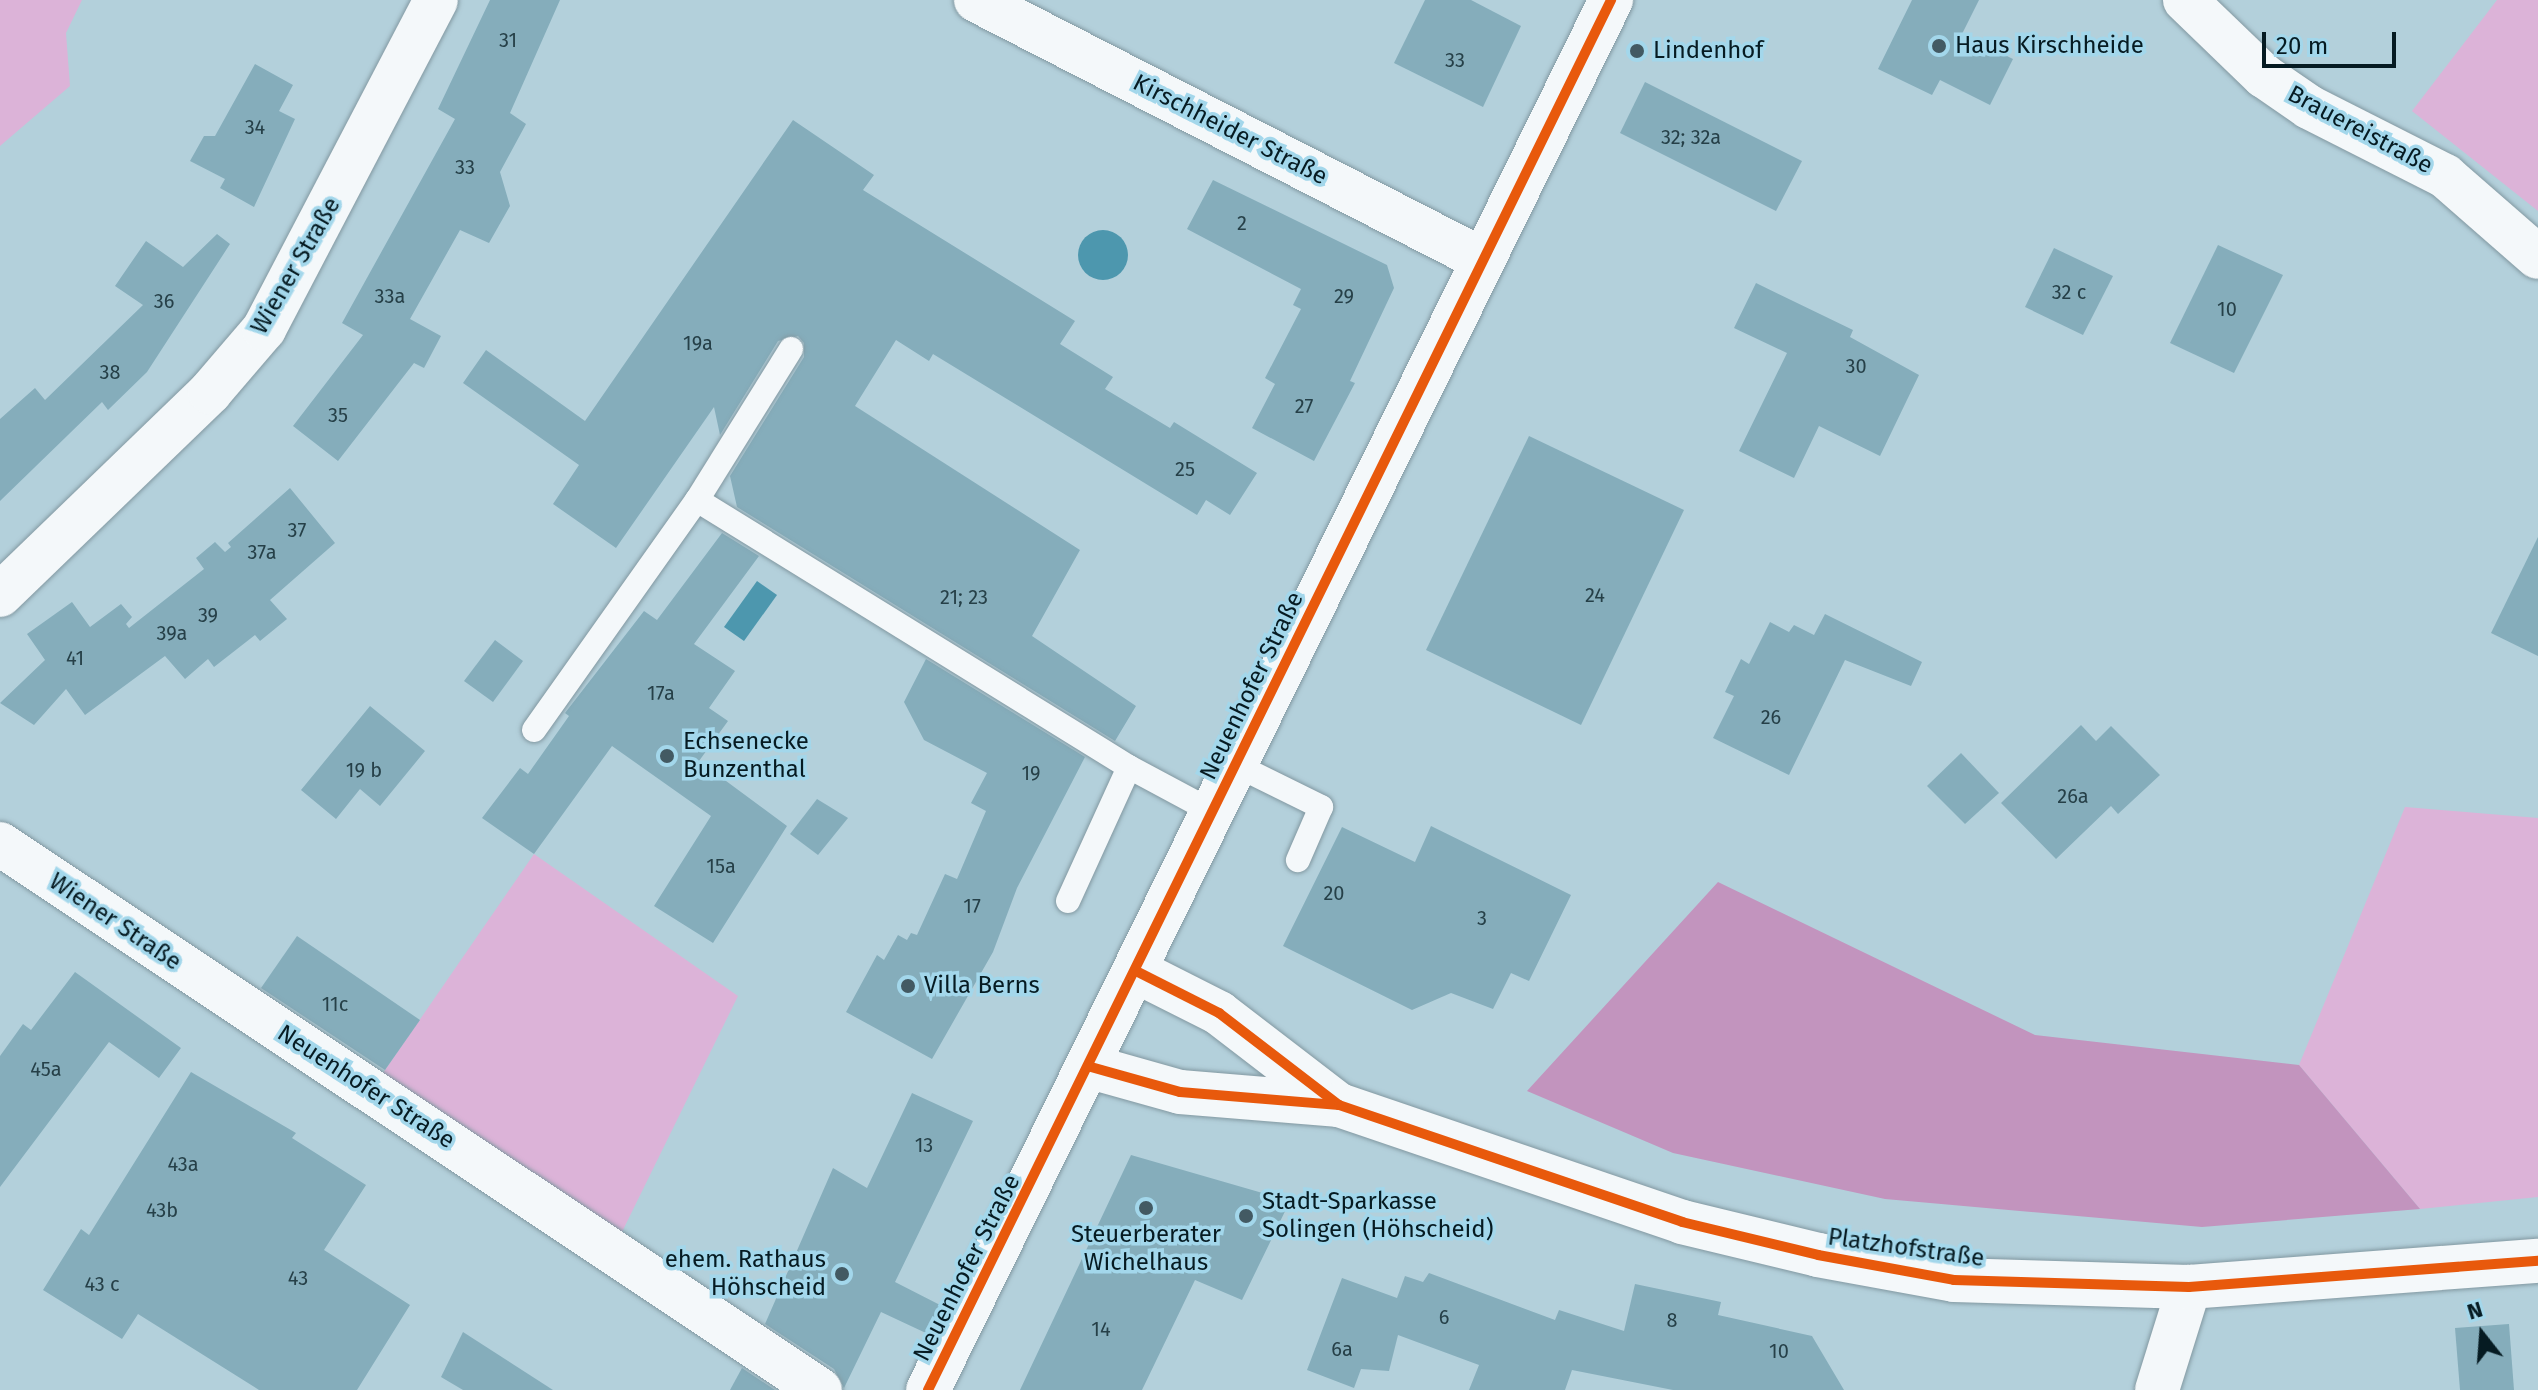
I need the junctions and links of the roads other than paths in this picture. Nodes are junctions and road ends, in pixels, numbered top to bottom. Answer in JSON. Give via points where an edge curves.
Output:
{"nodes":[{"id":1,"x":436,"y":0,"type":"edge"},
{"id":2,"x":976,"y":0,"type":"edge"},
{"id":3,"x":1611,"y":0,"type":"edge"},
{"id":4,"x":2185,"y":0,"type":"edge"},
{"id":5,"x":2538,"y":257,"type":"edge"},
{"id":6,"x":1483,"y":260,"type":"junction"},
{"id":7,"x":791,"y":349,"type":"dead end"},
{"id":8,"x":697,"y":500,"type":"junction"},
{"id":9,"x":0,"y":595,"type":"edge"},
{"id":10,"x":534,"y":730,"type":"dead end"},
{"id":11,"x":1236,"y":765,"type":"junction"},
{"id":12,"x":1129,"y":767,"type":"junction"},
{"id":13,"x":1213,"y":812,"type":"junction"},
{"id":14,"x":0,"y":844,"type":"edge"},
{"id":15,"x":1298,"y":860,"type":"dead end"},
{"id":16,"x":1068,"y":901,"type":"dead end"},
{"id":17,"x":1136,"y":971,"type":"junction"},
{"id":18,"x":230,"y":1000,"type":"joint"},
{"id":19,"x":1091,"y":1067,"type":"junction"},
{"id":20,"x":1339,"y":1105,"type":"junction"},
{"id":21,"x":2538,"y":1261,"type":"edge"},
{"id":22,"x":2189,"y":1287,"type":"junction"},
{"id":23,"x":820,"y":1390,"type":"edge"},
{"id":24,"x":928,"y":1390,"type":"edge"},
{"id":25,"x":2157,"y":1390,"type":"edge"}],
"edges":[{"from":1,"to":9,"type":"main road","name":"Wiener Straße","via":[[264,329],[210,392]]},
{"from":2,"to":6,"type":"main road","name":"Kirschheider Straße"},
{"from":3,"to":6,"type":"main road","name":"Neuenhofer Straße"},
{"from":4,"to":5,"type":"main road","name":"Brauereistraße","via":[[2264,76],[2309,107],[2445,176]]},
{"from":6,"to":11,"type":"main road","name":"Neuenhofer Straße"},
{"from":7,"to":8,"type":"lane"},
{"from":8,"to":10,"type":"lane"},
{"from":8,"to":12,"type":"lane"},
{"from":11,"to":13,"type":"main road","name":"Neuenhofer Straße"},
{"from":11,"to":15,"type":"lane","via":[[1321,807]]},
{"from":12,"to":13,"type":"lane"},
{"from":12,"to":16,"type":"lane"},
{"from":13,"to":17,"type":"main road","name":"Neuenhofer Straße"},
{"from":14,"to":18,"type":"main road","name":"Wiener Straße"},
{"from":17,"to":19,"type":"main road","name":"Neuenhofer Straße"},
{"from":17,"to":20,"type":"main road","name":"Platzhofstraße","via":[[1219,1013]]},
{"from":18,"to":23,"type":"main road","name":"Neuenhofer Straße","via":[[494,1169],[746,1346]]},
{"from":19,"to":20,"type":"main road","name":"Platzhofstraße","via":[[1180,1092]]},
{"from":19,"to":24,"type":"main road","name":"Neuenhofer Straße"},
{"from":20,"to":22,"type":"main road","name":"Platzhofstraße","via":[[1682,1222],[1818,1255],[1954,1280]]},
{"from":21,"to":22,"type":"main road","name":"Platzhofstraße"},
{"from":22,"to":25,"type":"main road"}]}
